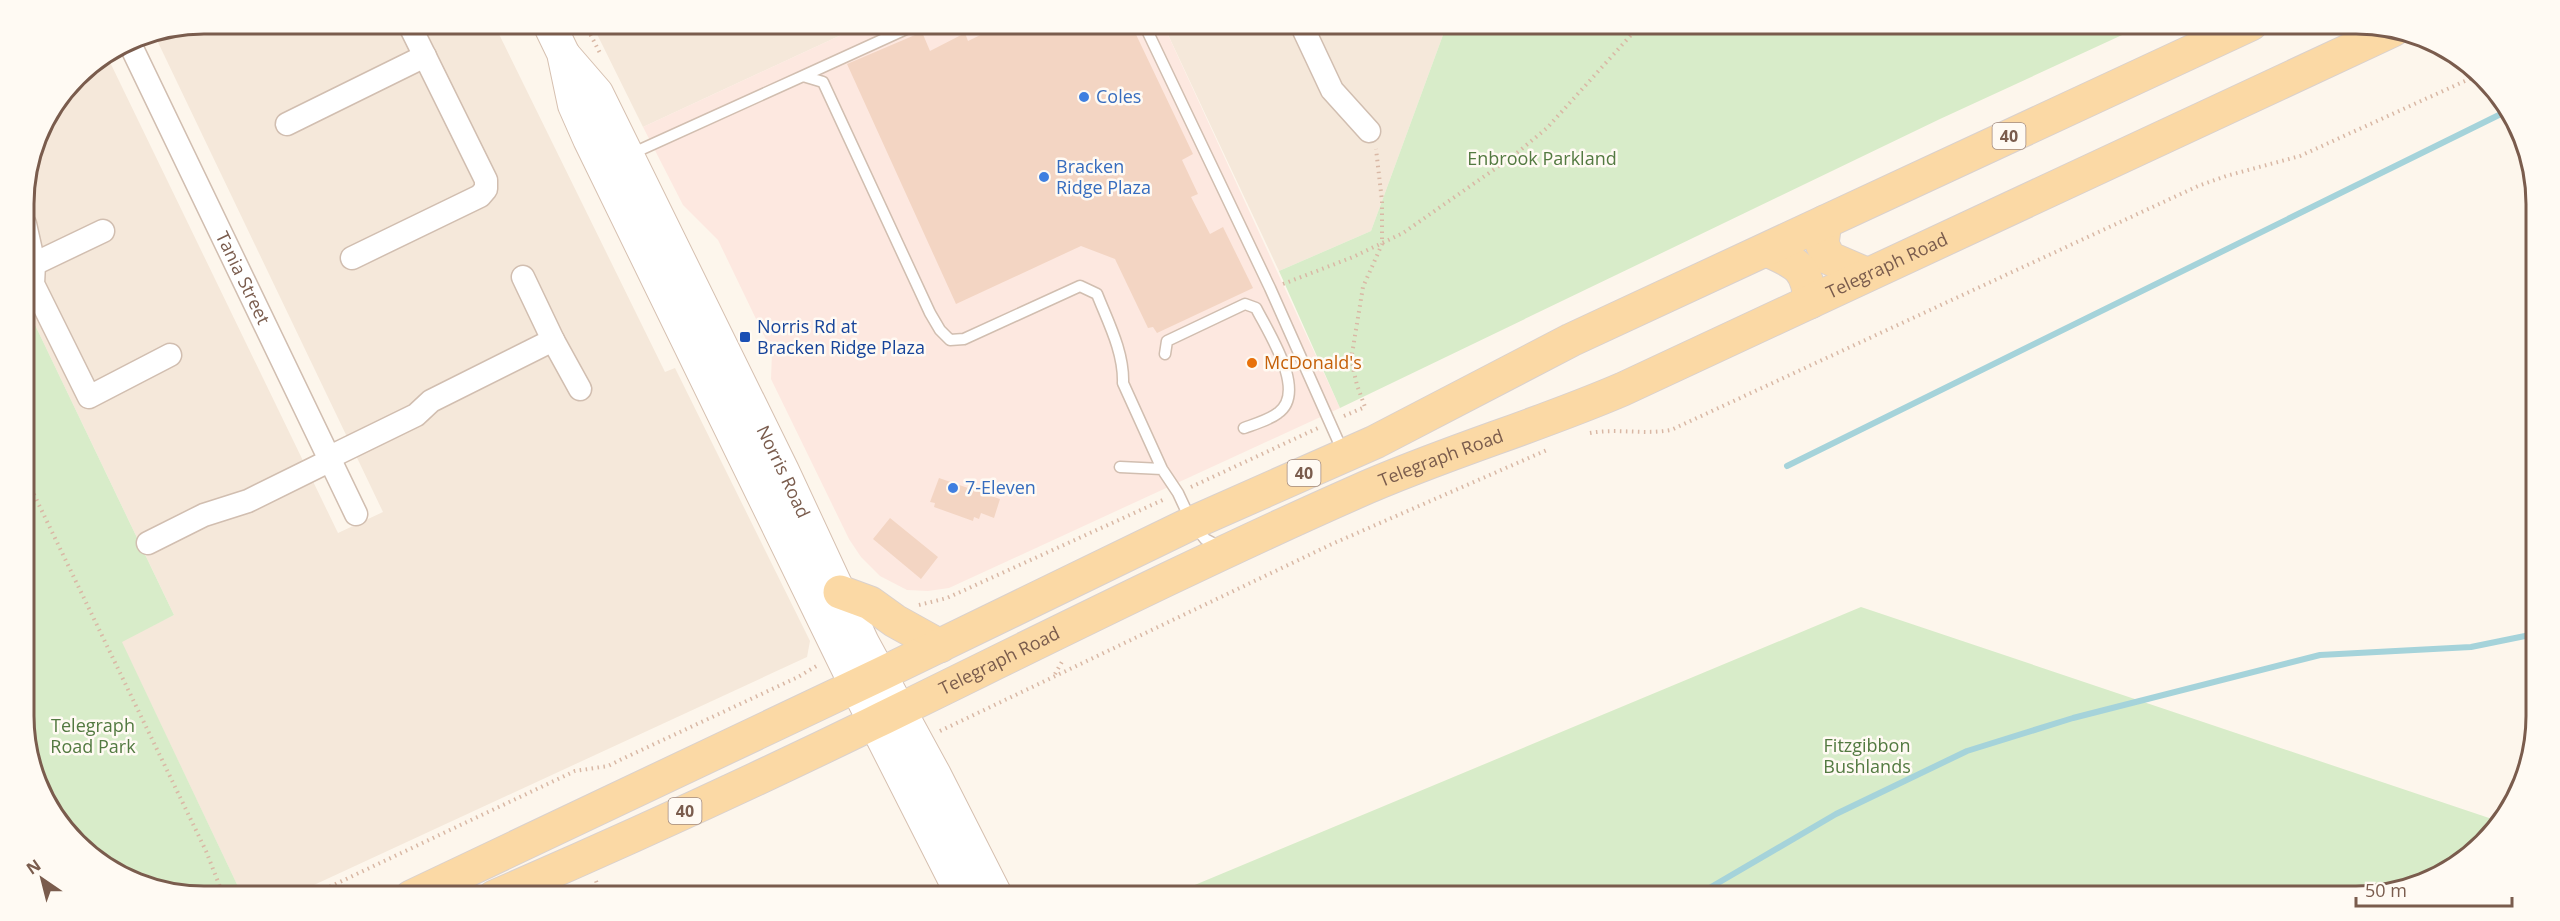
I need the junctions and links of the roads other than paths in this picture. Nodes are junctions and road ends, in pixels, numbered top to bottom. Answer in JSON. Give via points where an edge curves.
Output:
{"nodes":[{"id":1,"x":414,"y":35,"type":"edge"},
{"id":2,"x":554,"y":35,"type":"edge"},
{"id":3,"x":893,"y":35,"type":"edge"},
{"id":4,"x":1149,"y":35,"type":"edge"},
{"id":5,"x":1306,"y":35,"type":"edge"},
{"id":6,"x":2227,"y":35,"type":"edge"},
{"id":7,"x":2379,"y":36,"type":"edge"},
{"id":8,"x":133,"y":50,"type":"edge"},
{"id":9,"x":425,"y":56,"type":"junction"},
{"id":10,"x":802,"y":76,"type":"junction"},
{"id":11,"x":286,"y":124,"type":"dead end"},
{"id":12,"x":1370,"y":131,"type":"road end"},
{"id":13,"x":616,"y":161,"type":"junction"},
{"id":14,"x":1825,"y":222,"type":"junction"},
{"id":15,"x":103,"y":231,"type":"dead end"},
{"id":16,"x":1767,"y":250,"type":"junction"},
{"id":17,"x":352,"y":258,"type":"dead end"},
{"id":18,"x":35,"y":264,"type":"edge"},
{"id":19,"x":1866,"y":274,"type":"junction"},
{"id":20,"x":523,"y":277,"type":"dead end"},
{"id":21,"x":35,"y":288,"type":"edge"},
{"id":22,"x":1810,"y":302,"type":"junction"},
{"id":23,"x":554,"y":340,"type":"junction"},
{"id":24,"x":1165,"y":354,"type":"dead end"},
{"id":25,"x":170,"y":355,"type":"dead end"},
{"id":26,"x":580,"y":389,"type":"dead end"},
{"id":27,"x":1244,"y":428,"type":"dead end"},
{"id":28,"x":1344,"y":455,"type":"junction"},
{"id":29,"x":328,"y":460,"type":"junction"},
{"id":30,"x":1120,"y":467,"type":"dead end"},
{"id":31,"x":1162,"y":469,"type":"junction"},
{"id":32,"x":356,"y":514,"type":"dead end"},
{"id":33,"x":1192,"y":523,"type":"junction"},
{"id":34,"x":148,"y":543,"type":"dead end"},
{"id":35,"x":1228,"y":551,"type":"junction"},
{"id":36,"x":840,"y":592,"type":"junction"},
{"id":37,"x":940,"y":646,"type":"junction"},
{"id":38,"x":868,"y":680,"type":"junction"},
{"id":39,"x":887,"y":716,"type":"junction"},
{"id":40,"x":434,"y":886,"type":"edge"},
{"id":41,"x":519,"y":886,"type":"edge"},
{"id":42,"x":958,"y":886,"type":"edge"},
{"id":43,"x":991,"y":886,"type":"edge"}],
"edges":[{"from":1,"to":9,"type":"street"},
{"from":2,"to":13,"type":"main road","name":"Norris Road","via":[[563,53],[597,93]]},
{"from":3,"to":10,"type":"lane"},
{"from":4,"to":28,"type":"lane","via":[[1270,288]]},
{"from":5,"to":12,"type":"street","via":[[1332,90]]},
{"from":6,"to":14,"type":"main road","number":"40"},
{"from":7,"to":19,"type":"main road","name":"Telegraph Road","number":"40"},
{"from":8,"to":29,"type":"street","name":"Tania Street"},
{"from":9,"to":11,"type":"street"},
{"from":9,"to":17,"type":"street","via":[[486,180],[486,189],[480,196]]},
{"from":10,"to":13,"type":"lane"},
{"from":10,"to":31,"type":"lane","via":[[824,82],[930,313],[950,340],[964,339],[1080,286],[1097,294],[1115,337],[1122,383]]},
{"from":13,"to":36,"type":"main road","name":"Norris Road"},
{"from":13,"to":38,"type":"main road","name":"Norris Road"},
{"from":14,"to":16,"type":"main road","number":"40"},
{"from":14,"to":19,"type":"main road","via":[[1822,244],[1829,258]]},
{"from":15,"to":18,"type":"street"},
{"from":16,"to":22,"type":"main road","via":[[1793,261],[1803,272]]},
{"from":16,"to":28,"type":"main road","number":"40","via":[[1571,340]]},
{"from":19,"to":22,"type":"main road","name":"Telegraph Road","number":"40"},
{"from":20,"to":23,"type":"street"},
{"from":21,"to":25,"type":"street","via":[[88,397]]},
{"from":22,"to":35,"type":"main road","name":"Telegraph Road","number":"40","via":[[1580,408],[1408,470]]},
{"from":23,"to":26,"type":"street"},
{"from":23,"to":29,"type":"street","via":[[431,401],[416,415]]},
{"from":24,"to":27,"type":"lane","via":[[1167,341],[1245,304],[1256,308],[1290,378],[1288,398],[1280,413]]},
{"from":28,"to":33,"type":"main road","number":"40"},
{"from":29,"to":32,"type":"street","name":"Tania Street"},
{"from":29,"to":34,"type":"street","via":[[248,501],[204,515]]},
{"from":30,"to":31,"type":"lane"},
{"from":31,"to":33,"type":"lane"},
{"from":33,"to":35,"type":"lane","via":[[1205,539]]},
{"from":33,"to":37,"type":"main road","number":"40"},
{"from":35,"to":39,"type":"main road","name":"Telegraph Road","number":"40"},
{"from":36,"to":37,"type":"main road","via":[[870,603]]},
{"from":36,"to":38,"type":"main road","name":"Norris Road","via":[[863,643]]},
{"from":37,"to":38,"type":"main road","number":"40"},
{"from":38,"to":39,"type":"main road","name":"Norris Road"},
{"from":38,"to":40,"type":"main road","number":"40"},
{"from":39,"to":41,"type":"main road","name":"Telegraph Road","number":"40"},
{"from":39,"to":42,"type":"main road","name":"Norris Road"},
{"from":39,"to":43,"type":"main road","name":"Norris Road","via":[[935,775]]}]}
